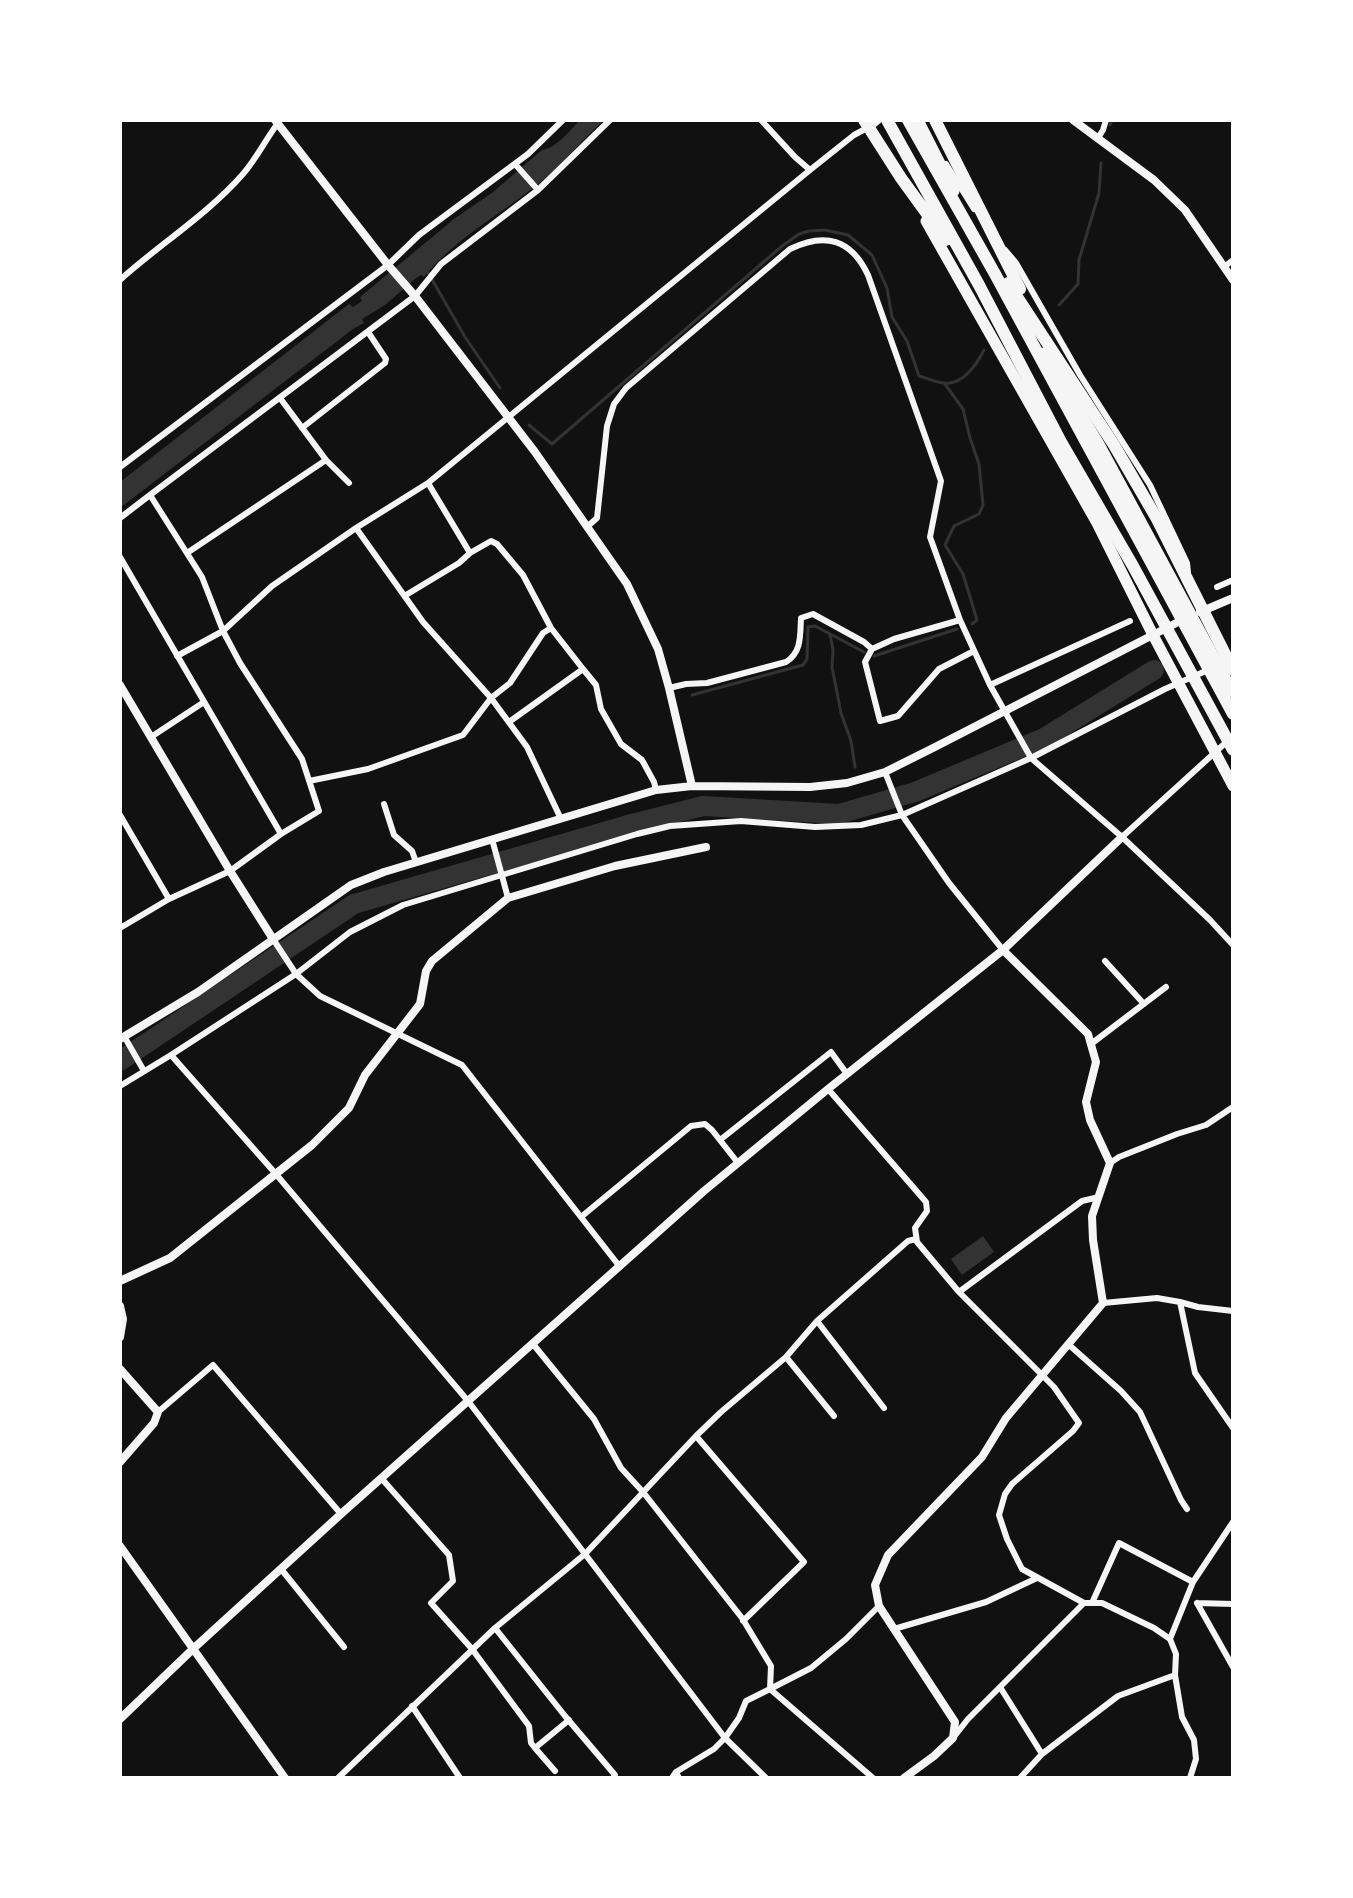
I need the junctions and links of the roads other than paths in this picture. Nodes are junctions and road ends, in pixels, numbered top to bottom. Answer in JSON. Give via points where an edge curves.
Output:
{"nodes":[{"id":1,"x":563,"y":120,"type":"edge"},
{"id":2,"x":610,"y":120,"type":"edge"},
{"id":3,"x":761,"y":120,"type":"edge"},
{"id":4,"x":887,"y":120,"type":"edge"},
{"id":5,"x":935,"y":120,"type":"edge"},
{"id":6,"x":1073,"y":120,"type":"edge"},
{"id":7,"x":1106,"y":120,"type":"edge"},
{"id":8,"x":276,"y":121,"type":"edge"},
{"id":9,"x":871,"y":121,"type":"edge"},
{"id":10,"x":915,"y":121,"type":"edge"},
{"id":11,"x":1098,"y":138,"type":"junction"},
{"id":12,"x":515,"y":164,"type":"junction"},
{"id":13,"x":810,"y":170,"type":"junction"},
{"id":14,"x":538,"y":190,"type":"junction"},
{"id":15,"x":975,"y":232,"type":"junction"},
{"id":16,"x":1233,"y":260,"type":"edge"},
{"id":17,"x":388,"y":265,"type":"junction"},
{"id":18,"x":1224,"y":267,"type":"junction"},
{"id":19,"x":120,"y":280,"type":"edge"},
{"id":20,"x":1233,"y":280,"type":"edge"},
{"id":21,"x":979,"y":285,"type":"junction"},
{"id":22,"x":415,"y":296,"type":"junction"},
{"id":23,"x":368,"y":332,"type":"junction"},
{"id":24,"x":280,"y":398,"type":"junction"},
{"id":25,"x":508,"y":418,"type":"junction"},
{"id":26,"x":302,"y":428,"type":"junction"},
{"id":27,"x":326,"y":460,"type":"junction"},
{"id":28,"x":120,"y":467,"type":"edge"},
{"id":29,"x":349,"y":483,"type":"dead end"},
{"id":30,"x":428,"y":483,"type":"junction"},
{"id":31,"x":150,"y":495,"type":"junction"},
{"id":32,"x":1125,"y":512,"type":"junction"},
{"id":33,"x":120,"y":518,"type":"edge"},
{"id":34,"x":588,"y":526,"type":"junction"},
{"id":35,"x":356,"y":528,"type":"junction"},
{"id":36,"x":187,"y":553,"type":"junction"},
{"id":37,"x":470,"y":553,"type":"junction"},
{"id":38,"x":120,"y":557,"type":"edge"},
{"id":39,"x":1233,"y":580,"type":"edge"},
{"id":40,"x":1217,"y":587,"type":"dead end"},
{"id":41,"x":406,"y":595,"type":"junction"},
{"id":42,"x":1233,"y":598,"type":"edge"},
{"id":43,"x":960,"y":620,"type":"junction"},
{"id":44,"x":1195,"y":620,"type":"junction"},
{"id":45,"x":1130,"y":621,"type":"dead end"},
{"id":46,"x":551,"y":628,"type":"junction"},
{"id":47,"x":223,"y":631,"type":"junction"},
{"id":48,"x":1153,"y":635,"type":"junction"},
{"id":49,"x":872,"y":649,"type":"junction"},
{"id":50,"x":974,"y":651,"type":"junction"},
{"id":51,"x":177,"y":656,"type":"junction"},
{"id":52,"x":1233,"y":658,"type":"edge"},
{"id":53,"x":583,"y":669,"type":"junction"},
{"id":54,"x":1233,"y":670,"type":"edge"},
{"id":55,"x":990,"y":685,"type":"junction"},
{"id":56,"x":669,"y":688,"type":"junction"},
{"id":57,"x":122,"y":691,"type":"edge"},
{"id":58,"x":1233,"y":692,"type":"edge"},
{"id":59,"x":491,"y":698,"type":"junction"},
{"id":60,"x":204,"y":702,"type":"junction"},
{"id":61,"x":1006,"y":711,"type":"junction"},
{"id":62,"x":1233,"y":714,"type":"edge"},
{"id":63,"x":509,"y":722,"type":"junction"},
{"id":64,"x":1233,"y":736,"type":"edge"},
{"id":65,"x":151,"y":737,"type":"junction"},
{"id":66,"x":1233,"y":750,"type":"edge"},
{"id":67,"x":1030,"y":757,"type":"junction"},
{"id":68,"x":885,"y":772,"type":"junction"},
{"id":69,"x":309,"y":781,"type":"junction"},
{"id":70,"x":692,"y":786,"type":"junction"},
{"id":71,"x":1233,"y":786,"type":"edge"},
{"id":72,"x":656,"y":790,"type":"junction"},
{"id":73,"x":384,"y":804,"type":"dead end"},
{"id":74,"x":120,"y":815,"type":"edge"},
{"id":75,"x":902,"y":815,"type":"junction"},
{"id":76,"x":561,"y":819,"type":"junction"},
{"id":77,"x":281,"y":834,"type":"junction"},
{"id":78,"x":1122,"y":837,"type":"junction"},
{"id":79,"x":492,"y":839,"type":"junction"},
{"id":80,"x":706,"y":847,"type":"dead end"},
{"id":81,"x":416,"y":862,"type":"junction"},
{"id":82,"x":230,"y":871,"type":"junction"},
{"id":83,"x":503,"y":876,"type":"junction"},
{"id":84,"x":508,"y":898,"type":"junction"},
{"id":85,"x":169,"y":899,"type":"junction"},
{"id":86,"x":120,"y":928,"type":"edge"},
{"id":87,"x":273,"y":939,"type":"junction"},
{"id":88,"x":1233,"y":945,"type":"edge"},
{"id":89,"x":1003,"y":950,"type":"junction"},
{"id":90,"x":1105,"y":961,"type":"dead end"},
{"id":91,"x":296,"y":974,"type":"junction"},
{"id":92,"x":1166,"y":987,"type":"dead end"},
{"id":93,"x":1144,"y":1004,"type":"junction"},
{"id":94,"x":397,"y":1033,"type":"junction"},
{"id":95,"x":122,"y":1038,"type":"edge"},
{"id":96,"x":1091,"y":1044,"type":"junction"},
{"id":97,"x":171,"y":1055,"type":"junction"},
{"id":98,"x":144,"y":1071,"type":"junction"},
{"id":99,"x":847,"y":1074,"type":"junction"},
{"id":100,"x":120,"y":1086,"type":"edge"},
{"id":101,"x":828,"y":1089,"type":"junction"},
{"id":102,"x":1233,"y":1107,"type":"edge"},
{"id":103,"x":720,"y":1140,"type":"junction"},
{"id":104,"x":738,"y":1163,"type":"junction"},
{"id":105,"x":1110,"y":1163,"type":"junction"},
{"id":106,"x":275,"y":1173,"type":"junction"},
{"id":107,"x":1099,"y":1197,"type":"junction"},
{"id":108,"x":581,"y":1217,"type":"junction"},
{"id":109,"x":916,"y":1239,"type":"junction"},
{"id":110,"x":620,"y":1267,"type":"junction"},
{"id":111,"x":120,"y":1281,"type":"edge"},
{"id":112,"x":959,"y":1292,"type":"junction"},
{"id":113,"x":1180,"y":1302,"type":"junction"},
{"id":114,"x":1103,"y":1303,"type":"junction"},
{"id":115,"x":120,"y":1306,"type":"edge"},
{"id":116,"x":1233,"y":1311,"type":"edge"},
{"id":117,"x":817,"y":1321,"type":"junction"},
{"id":118,"x":120,"y":1337,"type":"edge"},
{"id":119,"x":533,"y":1344,"type":"junction"},
{"id":120,"x":1068,"y":1344,"type":"junction"},
{"id":121,"x":786,"y":1357,"type":"junction"},
{"id":122,"x":120,"y":1369,"type":"edge"},
{"id":123,"x":1043,"y":1376,"type":"junction"},
{"id":124,"x":468,"y":1401,"type":"junction"},
{"id":125,"x":884,"y":1408,"type":"dead end"},
{"id":126,"x":158,"y":1412,"type":"junction"},
{"id":127,"x":834,"y":1416,"type":"dead end"},
{"id":128,"x":1233,"y":1428,"type":"edge"},
{"id":129,"x":696,"y":1436,"type":"junction"},
{"id":130,"x":120,"y":1462,"type":"edge"},
{"id":131,"x":382,"y":1479,"type":"junction"},
{"id":132,"x":643,"y":1492,"type":"junction"},
{"id":133,"x":1187,"y":1509,"type":"dead end"},
{"id":134,"x":341,"y":1514,"type":"junction"},
{"id":135,"x":1233,"y":1522,"type":"edge"},
{"id":136,"x":1224,"y":1536,"type":"junction"},
{"id":137,"x":1233,"y":1539,"type":"edge"},
{"id":138,"x":120,"y":1546,"type":"edge"},
{"id":139,"x":585,"y":1554,"type":"junction"},
{"id":140,"x":281,"y":1569,"type":"junction"},
{"id":141,"x":1037,"y":1578,"type":"junction"},
{"id":142,"x":1193,"y":1582,"type":"junction"},
{"id":143,"x":1187,"y":1598,"type":"junction"},
{"id":144,"x":1084,"y":1603,"type":"junction"},
{"id":145,"x":1092,"y":1603,"type":"junction"},
{"id":146,"x":1197,"y":1603,"type":"junction"},
{"id":147,"x":1233,"y":1604,"type":"edge"},
{"id":148,"x":879,"y":1606,"type":"junction"},
{"id":149,"x":743,"y":1621,"type":"junction"},
{"id":150,"x":495,"y":1628,"type":"junction"},
{"id":151,"x":894,"y":1629,"type":"junction"},
{"id":152,"x":1170,"y":1639,"type":"junction"},
{"id":153,"x":344,"y":1647,"type":"dead end"},
{"id":154,"x":194,"y":1648,"type":"junction"},
{"id":155,"x":472,"y":1649,"type":"junction"},
{"id":156,"x":1233,"y":1667,"type":"edge"},
{"id":157,"x":1175,"y":1675,"type":"junction"},
{"id":158,"x":1000,"y":1687,"type":"junction"},
{"id":159,"x":770,"y":1689,"type":"junction"},
{"id":160,"x":412,"y":1706,"type":"junction"},
{"id":161,"x":120,"y":1719,"type":"edge"},
{"id":162,"x":569,"y":1720,"type":"junction"},
{"id":163,"x":725,"y":1738,"type":"junction"},
{"id":164,"x":953,"y":1738,"type":"junction"},
{"id":165,"x":535,"y":1748,"type":"junction"},
{"id":166,"x":1042,"y":1754,"type":"junction"},
{"id":167,"x":555,"y":1771,"type":"dead end"},
{"id":168,"x":676,"y":1776,"type":"edge"},
{"id":169,"x":285,"y":1778,"type":"edge"},
{"id":170,"x":338,"y":1778,"type":"edge"},
{"id":171,"x":460,"y":1778,"type":"edge"},
{"id":172,"x":613,"y":1778,"type":"edge"},
{"id":173,"x":766,"y":1778,"type":"edge"},
{"id":174,"x":873,"y":1778,"type":"edge"},
{"id":175,"x":904,"y":1778,"type":"edge"},
{"id":176,"x":1020,"y":1778,"type":"edge"},
{"id":177,"x":1190,"y":1778,"type":"edge"}],
"edges":[{"from":1,"to":12,"type":"street"},
{"from":2,"to":14,"type":"street"},
{"from":3,"to":13,"type":"street"},
{"from":4,"to":21,"type":"highway"},
{"from":5,"to":32,"type":"highway"},
{"from":6,"to":11,"type":"street"},
{"from":7,"to":11,"type":"street"},
{"from":8,"to":17,"type":"street"},
{"from":8,"to":19,"type":"street","via":[[244,174]]},
{"from":9,"to":13,"type":"street"},
{"from":9,"to":21,"type":"highway","via":[[901,178]]},
{"from":9,"to":48,"type":"highway","via":[[1097,523]]},
{"from":10,"to":15,"type":"highway"},
{"from":10,"to":32,"type":"highway","via":[[923,147]]},
{"from":10,"to":44,"type":"street","via":[[981,221],[1016,263],[1150,485],[1187,563]]},
{"from":11,"to":18,"type":"street","via":[[1185,210]]},
{"from":12,"to":14,"type":"street"},
{"from":12,"to":17,"type":"street","via":[[419,235]]},
{"from":13,"to":25,"type":"street"},
{"from":14,"to":22,"type":"street","via":[[441,264]]},
{"from":15,"to":44,"type":"highway"},
{"from":15,"to":54,"type":"highway","via":[[1114,445]]},
{"from":16,"to":18,"type":"street"},
{"from":17,"to":22,"type":"street"},
{"from":17,"to":28,"type":"street"},
{"from":18,"to":20,"type":"street"},
{"from":21,"to":66,"type":"highway"},
{"from":22,"to":23,"type":"street"},
{"from":22,"to":25,"type":"street"},
{"from":23,"to":24,"type":"street"},
{"from":23,"to":26,"type":"street","via":[[385,363]]},
{"from":24,"to":26,"type":"street"},
{"from":24,"to":31,"type":"street"},
{"from":25,"to":30,"type":"street"},
{"from":25,"to":34,"type":"street"},
{"from":26,"to":27,"type":"street"},
{"from":27,"to":29,"type":"street"},
{"from":27,"to":36,"type":"street"},
{"from":30,"to":35,"type":"street"},
{"from":30,"to":37,"type":"street"},
{"from":31,"to":33,"type":"street"},
{"from":31,"to":36,"type":"street"},
{"from":32,"to":62,"type":"highway"},
{"from":34,"to":43,"type":"street","via":[[597,518],[607,426],[626,388],[790,249],[807,241],[843,244],[861,259],[868,275],[941,481],[930,537]]},
{"from":34,"to":56,"type":"street","via":[[641,610]]},
{"from":35,"to":41,"type":"street"},
{"from":35,"to":47,"type":"street","via":[[272,586]]},
{"from":36,"to":47,"type":"street"},
{"from":37,"to":41,"type":"street"},
{"from":37,"to":46,"type":"street","via":[[491,541],[497,544],[523,575]]},
{"from":38,"to":51,"type":"street"},
{"from":39,"to":40,"type":"street"},
{"from":41,"to":59,"type":"street","via":[[423,622]]},
{"from":42,"to":44,"type":"street"},
{"from":43,"to":49,"type":"street"},
{"from":43,"to":50,"type":"street"},
{"from":44,"to":48,"type":"street"},
{"from":44,"to":58,"type":"highway"},
{"from":45,"to":55,"type":"street"},
{"from":46,"to":53,"type":"street"},
{"from":46,"to":59,"type":"street","via":[[510,683]]},
{"from":47,"to":51,"type":"street"},
{"from":47,"to":69,"type":"street","via":[[302,759]]},
{"from":48,"to":61,"type":"street"},
{"from":48,"to":71,"type":"highway"},
{"from":49,"to":50,"type":"street","via":[[865,662],[880,721],[898,716],[939,669]]},
{"from":49,"to":56,"type":"street","via":[[813,614],[801,618],[799,647],[786,662]]},
{"from":50,"to":55,"type":"street"},
{"from":51,"to":60,"type":"street"},
{"from":52,"to":67,"type":"street"},
{"from":53,"to":63,"type":"street"},
{"from":53,"to":72,"type":"street","via":[[596,685],[601,709],[621,744],[642,760]]},
{"from":55,"to":61,"type":"street"},
{"from":56,"to":70,"type":"street"},
{"from":57,"to":65,"type":"street"},
{"from":59,"to":63,"type":"street"},
{"from":59,"to":69,"type":"street","via":[[463,735],[368,769]]},
{"from":60,"to":65,"type":"street"},
{"from":60,"to":77,"type":"street"},
{"from":61,"to":67,"type":"street"},
{"from":61,"to":68,"type":"street"},
{"from":63,"to":76,"type":"street","via":[[527,747]]},
{"from":64,"to":78,"type":"street"},
{"from":65,"to":82,"type":"street"},
{"from":67,"to":75,"type":"street"},
{"from":67,"to":78,"type":"street"},
{"from":68,"to":70,"type":"street","via":[[810,787]]},
{"from":68,"to":75,"type":"street"},
{"from":69,"to":77,"type":"street","via":[[319,811]]},
{"from":70,"to":72,"type":"street"},
{"from":72,"to":76,"type":"street"},
{"from":73,"to":81,"type":"street","via":[[394,835]]},
{"from":74,"to":85,"type":"street"},
{"from":75,"to":83,"type":"street","via":[[861,825],[741,821],[670,826]]},
{"from":75,"to":89,"type":"street"},
{"from":76,"to":79,"type":"street"},
{"from":77,"to":82,"type":"street"},
{"from":78,"to":88,"type":"street"},
{"from":78,"to":89,"type":"street"},
{"from":79,"to":81,"type":"street"},
{"from":79,"to":83,"type":"street"},
{"from":80,"to":84,"type":"street","via":[[615,866]]},
{"from":81,"to":87,"type":"street","via":[[351,885]]},
{"from":82,"to":85,"type":"street"},
{"from":82,"to":87,"type":"street"},
{"from":83,"to":84,"type":"street"},
{"from":83,"to":91,"type":"street","via":[[403,905],[350,932]]},
{"from":84,"to":94,"type":"street","via":[[432,961],[420,1004]]},
{"from":85,"to":86,"type":"street"},
{"from":87,"to":91,"type":"street"},
{"from":87,"to":95,"type":"street"},
{"from":89,"to":96,"type":"street","via":[[1088,1034]]},
{"from":89,"to":99,"type":"street"},
{"from":90,"to":93,"type":"street"},
{"from":91,"to":94,"type":"street","via":[[320,996]]},
{"from":91,"to":97,"type":"street"},
{"from":92,"to":93,"type":"street"},
{"from":93,"to":96,"type":"street"},
{"from":94,"to":106,"type":"street","via":[[365,1075],[349,1108]]},
{"from":94,"to":108,"type":"street","via":[[462,1065]]},
{"from":95,"to":98,"type":"street"},
{"from":96,"to":105,"type":"street","via":[[1096,1062],[1086,1102]]},
{"from":97,"to":98,"type":"street"},
{"from":97,"to":106,"type":"street"},
{"from":98,"to":100,"type":"street"},
{"from":99,"to":101,"type":"street"},
{"from":99,"to":103,"type":"street","via":[[831,1052]]},
{"from":101,"to":104,"type":"street"},
{"from":101,"to":109,"type":"street","via":[[926,1202]]},
{"from":102,"to":105,"type":"street","via":[[1206,1125]]},
{"from":103,"to":104,"type":"street"},
{"from":103,"to":108,"type":"street","via":[[705,1124],[691,1126]]},
{"from":104,"to":110,"type":"street"},
{"from":105,"to":107,"type":"street"},
{"from":106,"to":111,"type":"street","via":[[170,1258]]},
{"from":106,"to":124,"type":"street"},
{"from":107,"to":112,"type":"street","via":[[1082,1201]]},
{"from":107,"to":114,"type":"street","via":[[1092,1216]]},
{"from":108,"to":110,"type":"street"},
{"from":109,"to":112,"type":"street"},
{"from":109,"to":117,"type":"street"},
{"from":110,"to":119,"type":"street"},
{"from":112,"to":123,"type":"street"},
{"from":113,"to":114,"type":"street","via":[[1157,1298]]},
{"from":113,"to":116,"type":"street"},
{"from":113,"to":128,"type":"street","via":[[1195,1373]]},
{"from":114,"to":120,"type":"street"},
{"from":115,"to":118,"type":"street"},
{"from":117,"to":121,"type":"street"},
{"from":117,"to":125,"type":"street"},
{"from":119,"to":124,"type":"street"},
{"from":119,"to":132,"type":"street","via":[[594,1419],[621,1468]]},
{"from":120,"to":123,"type":"street"},
{"from":120,"to":133,"type":"street","via":[[1140,1412]]},
{"from":121,"to":127,"type":"street"},
{"from":121,"to":129,"type":"street"},
{"from":122,"to":126,"type":"street"},
{"from":123,"to":141,"type":"street","via":[[1079,1423],[1012,1484],[999,1515],[1022,1569]]},
{"from":123,"to":148,"type":"street","via":[[1006,1418],[982,1457],[888,1555],[875,1585]]},
{"from":124,"to":131,"type":"street"},
{"from":124,"to":139,"type":"street"},
{"from":126,"to":130,"type":"street"},
{"from":126,"to":134,"type":"street","via":[[213,1365]]},
{"from":129,"to":132,"type":"street"},
{"from":129,"to":149,"type":"street","via":[[804,1562]]},
{"from":131,"to":134,"type":"street"},
{"from":131,"to":155,"type":"street","via":[[449,1555],[453,1581],[431,1603]]},
{"from":132,"to":139,"type":"street"},
{"from":132,"to":149,"type":"street"},
{"from":134,"to":140,"type":"street"},
{"from":135,"to":136,"type":"street"},
{"from":136,"to":137,"type":"street"},
{"from":136,"to":142,"type":"street"},
{"from":138,"to":154,"type":"street"},
{"from":139,"to":150,"type":"street"},
{"from":139,"to":163,"type":"street"},
{"from":140,"to":153,"type":"street"},
{"from":140,"to":154,"type":"street"},
{"from":141,"to":144,"type":"street"},
{"from":141,"to":151,"type":"street","via":[[986,1602]]},
{"from":142,"to":143,"type":"street"},
{"from":142,"to":145,"type":"street","via":[[1119,1543]]},
{"from":143,"to":146,"type":"street"},
{"from":143,"to":152,"type":"street"},
{"from":144,"to":145,"type":"street"},
{"from":144,"to":158,"type":"street"},
{"from":145,"to":152,"type":"street","via":[[1102,1603]]},
{"from":146,"to":147,"type":"street"},
{"from":146,"to":156,"type":"street"},
{"from":148,"to":151,"type":"street"},
{"from":148,"to":159,"type":"street","via":[[811,1668]]},
{"from":149,"to":159,"type":"street","via":[[771,1666]]},
{"from":150,"to":155,"type":"street"},
{"from":150,"to":162,"type":"street"},
{"from":151,"to":164,"type":"street","via":[[955,1722]]},
{"from":152,"to":157,"type":"street"},
{"from":154,"to":161,"type":"street"},
{"from":154,"to":169,"type":"street"},
{"from":155,"to":160,"type":"street"},
{"from":155,"to":165,"type":"street","via":[[529,1726]]},
{"from":157,"to":166,"type":"street","via":[[1118,1696]]},
{"from":157,"to":177,"type":"street","via":[[1182,1717],[1194,1740]]},
{"from":158,"to":164,"type":"street"},
{"from":158,"to":166,"type":"street"},
{"from":159,"to":163,"type":"street","via":[[746,1701]]},
{"from":159,"to":174,"type":"street"},
{"from":160,"to":170,"type":"street"},
{"from":160,"to":171,"type":"street"},
{"from":162,"to":165,"type":"street"},
{"from":162,"to":172,"type":"street"},
{"from":163,"to":168,"type":"street"},
{"from":163,"to":173,"type":"street"},
{"from":164,"to":175,"type":"street"},
{"from":165,"to":167,"type":"street"},
{"from":166,"to":176,"type":"street"}]}
